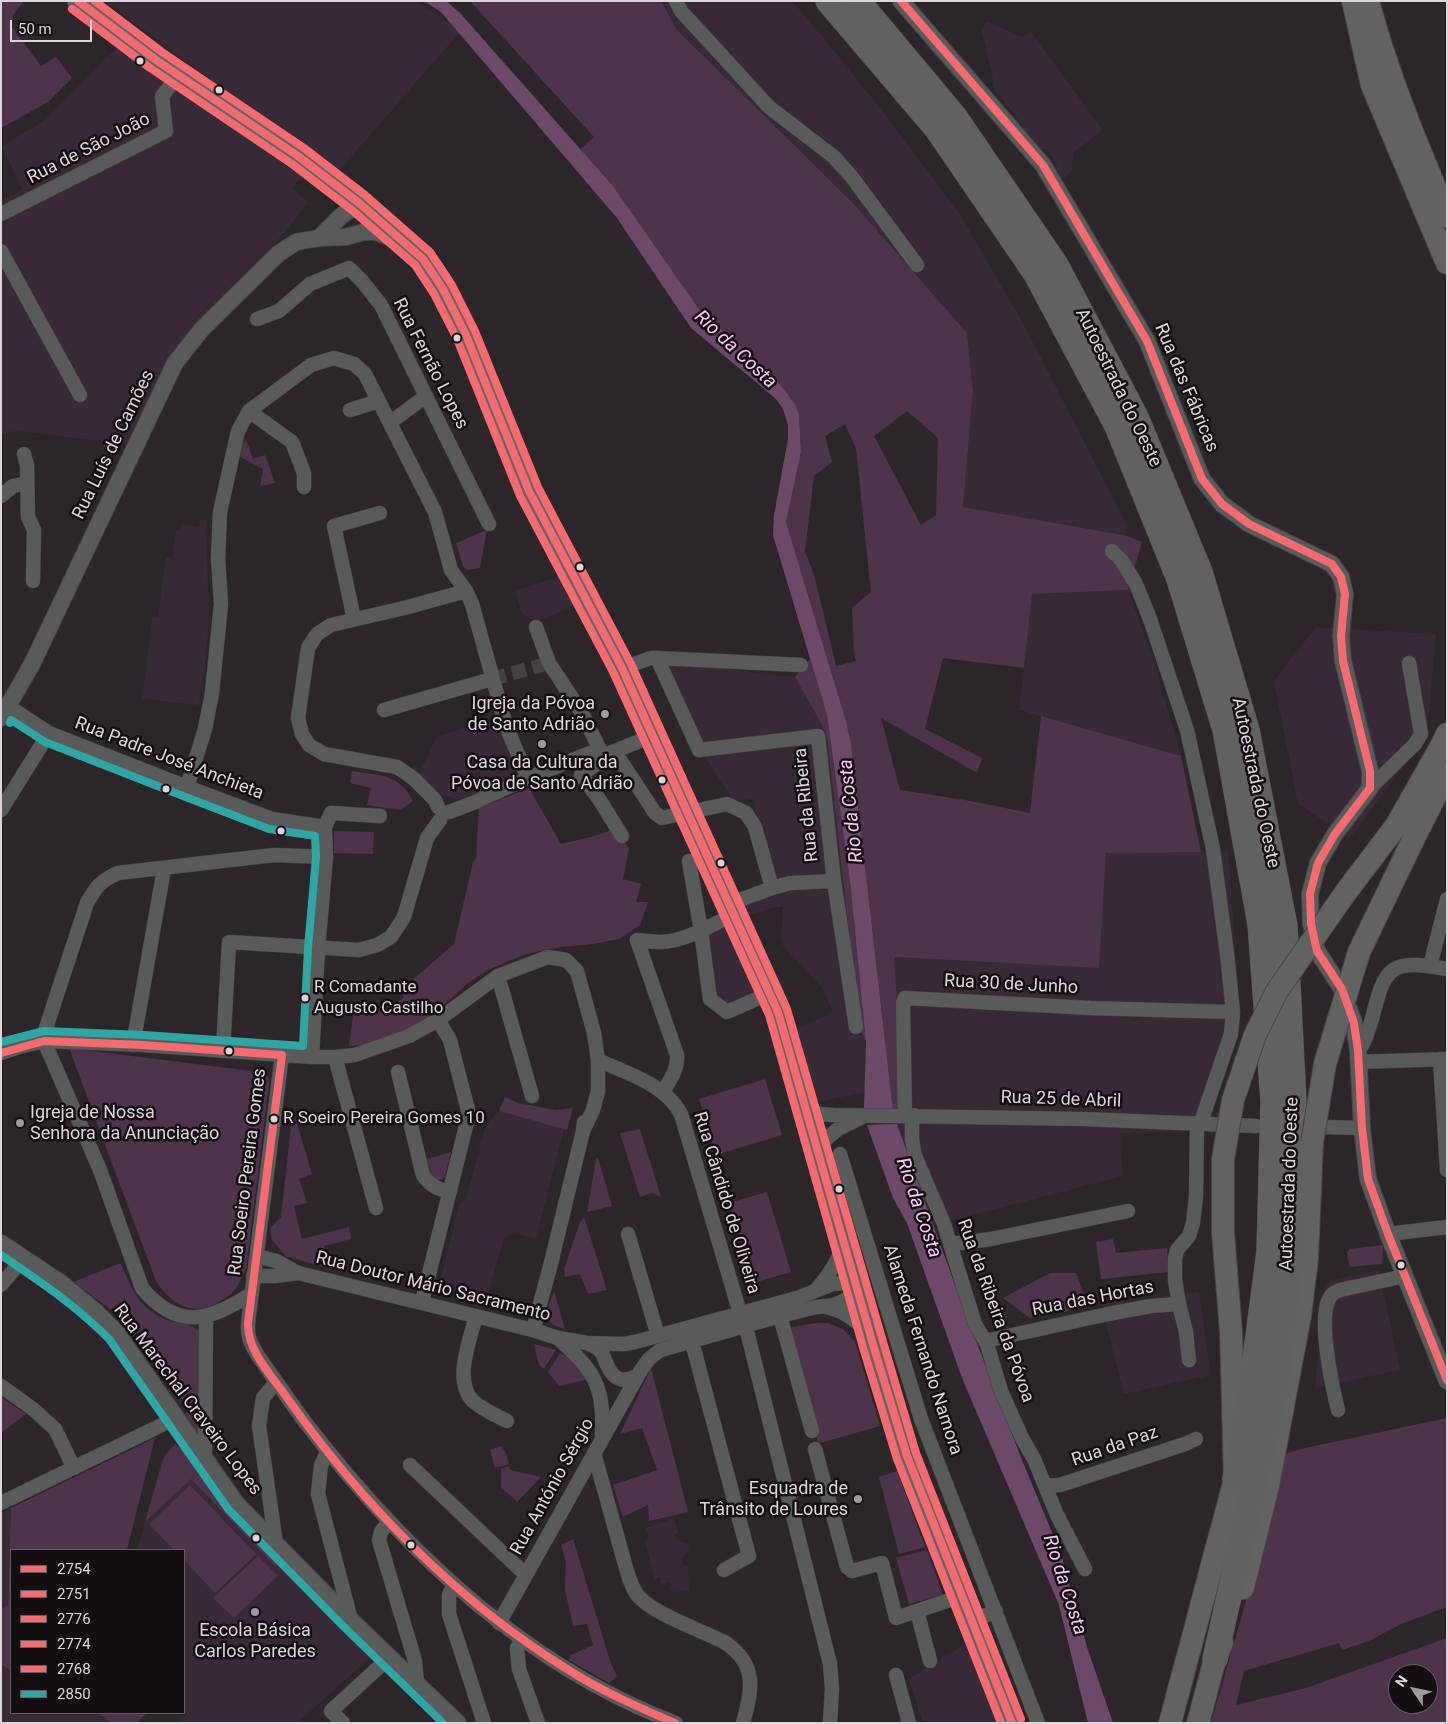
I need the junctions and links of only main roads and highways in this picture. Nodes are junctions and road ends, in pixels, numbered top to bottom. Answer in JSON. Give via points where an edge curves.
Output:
{"nodes":[{"id":1,"x":78,"y":1,"type":"edge"},
{"id":2,"x":828,"y":1,"type":"edge"},
{"id":3,"x":858,"y":1,"type":"edge"},
{"id":4,"x":1353,"y":1,"type":"edge"},
{"id":5,"x":1368,"y":1,"type":"edge"},
{"id":6,"x":1447,"y":216,"type":"edge"},
{"id":7,"x":1447,"y":263,"type":"edge"},
{"id":8,"x":1447,"y":734,"type":"edge"},
{"id":9,"x":1447,"y":773,"type":"edge"},
{"id":10,"x":1235,"y":1479,"type":"junction"},
{"id":11,"x":1215,"y":1660,"type":"junction"},
{"id":12,"x":1012,"y":1723,"type":"edge"},
{"id":13,"x":1170,"y":1723,"type":"edge"},
{"id":14,"x":1198,"y":1723,"type":"edge"}],
"edges":[{"from":1,"to":12,"type":"main road","via":[[178,76],[298,156],[359,202],[410,246],[435,275],[454,309],[529,491],[622,668],[780,1017],[907,1456]]},
{"from":2,"to":10,"type":"highway","name":"Autoestrada do Oeste","via":[[937,129],[1036,274],[1117,426],[1179,579],[1226,730],[1260,924],[1273,1101],[1269,1252],[1249,1404]]},
{"from":3,"to":11,"type":"highway","name":"Autoestrada do Oeste","via":[[955,117],[1056,265],[1136,418],[1200,572],[1247,730],[1285,926],[1294,1103],[1291,1246],[1276,1386]]},
{"from":4,"to":7,"type":"highway","via":[[1372,85]]},
{"from":5,"to":6,"type":"highway","via":[[1395,89]]},
{"from":8,"to":10,"type":"highway","bridge":true,"via":[[1396,826],[1277,991],[1255,1035],[1233,1100],[1223,1159],[1223,1232],[1231,1332]]},
{"from":9,"to":11,"type":"highway","bridge":true,"via":[[1359,952],[1325,1064],[1300,1316],[1268,1486],[1241,1597]]},
{"from":10,"to":13,"type":"highway"},
{"from":11,"to":14,"type":"highway"}]}
